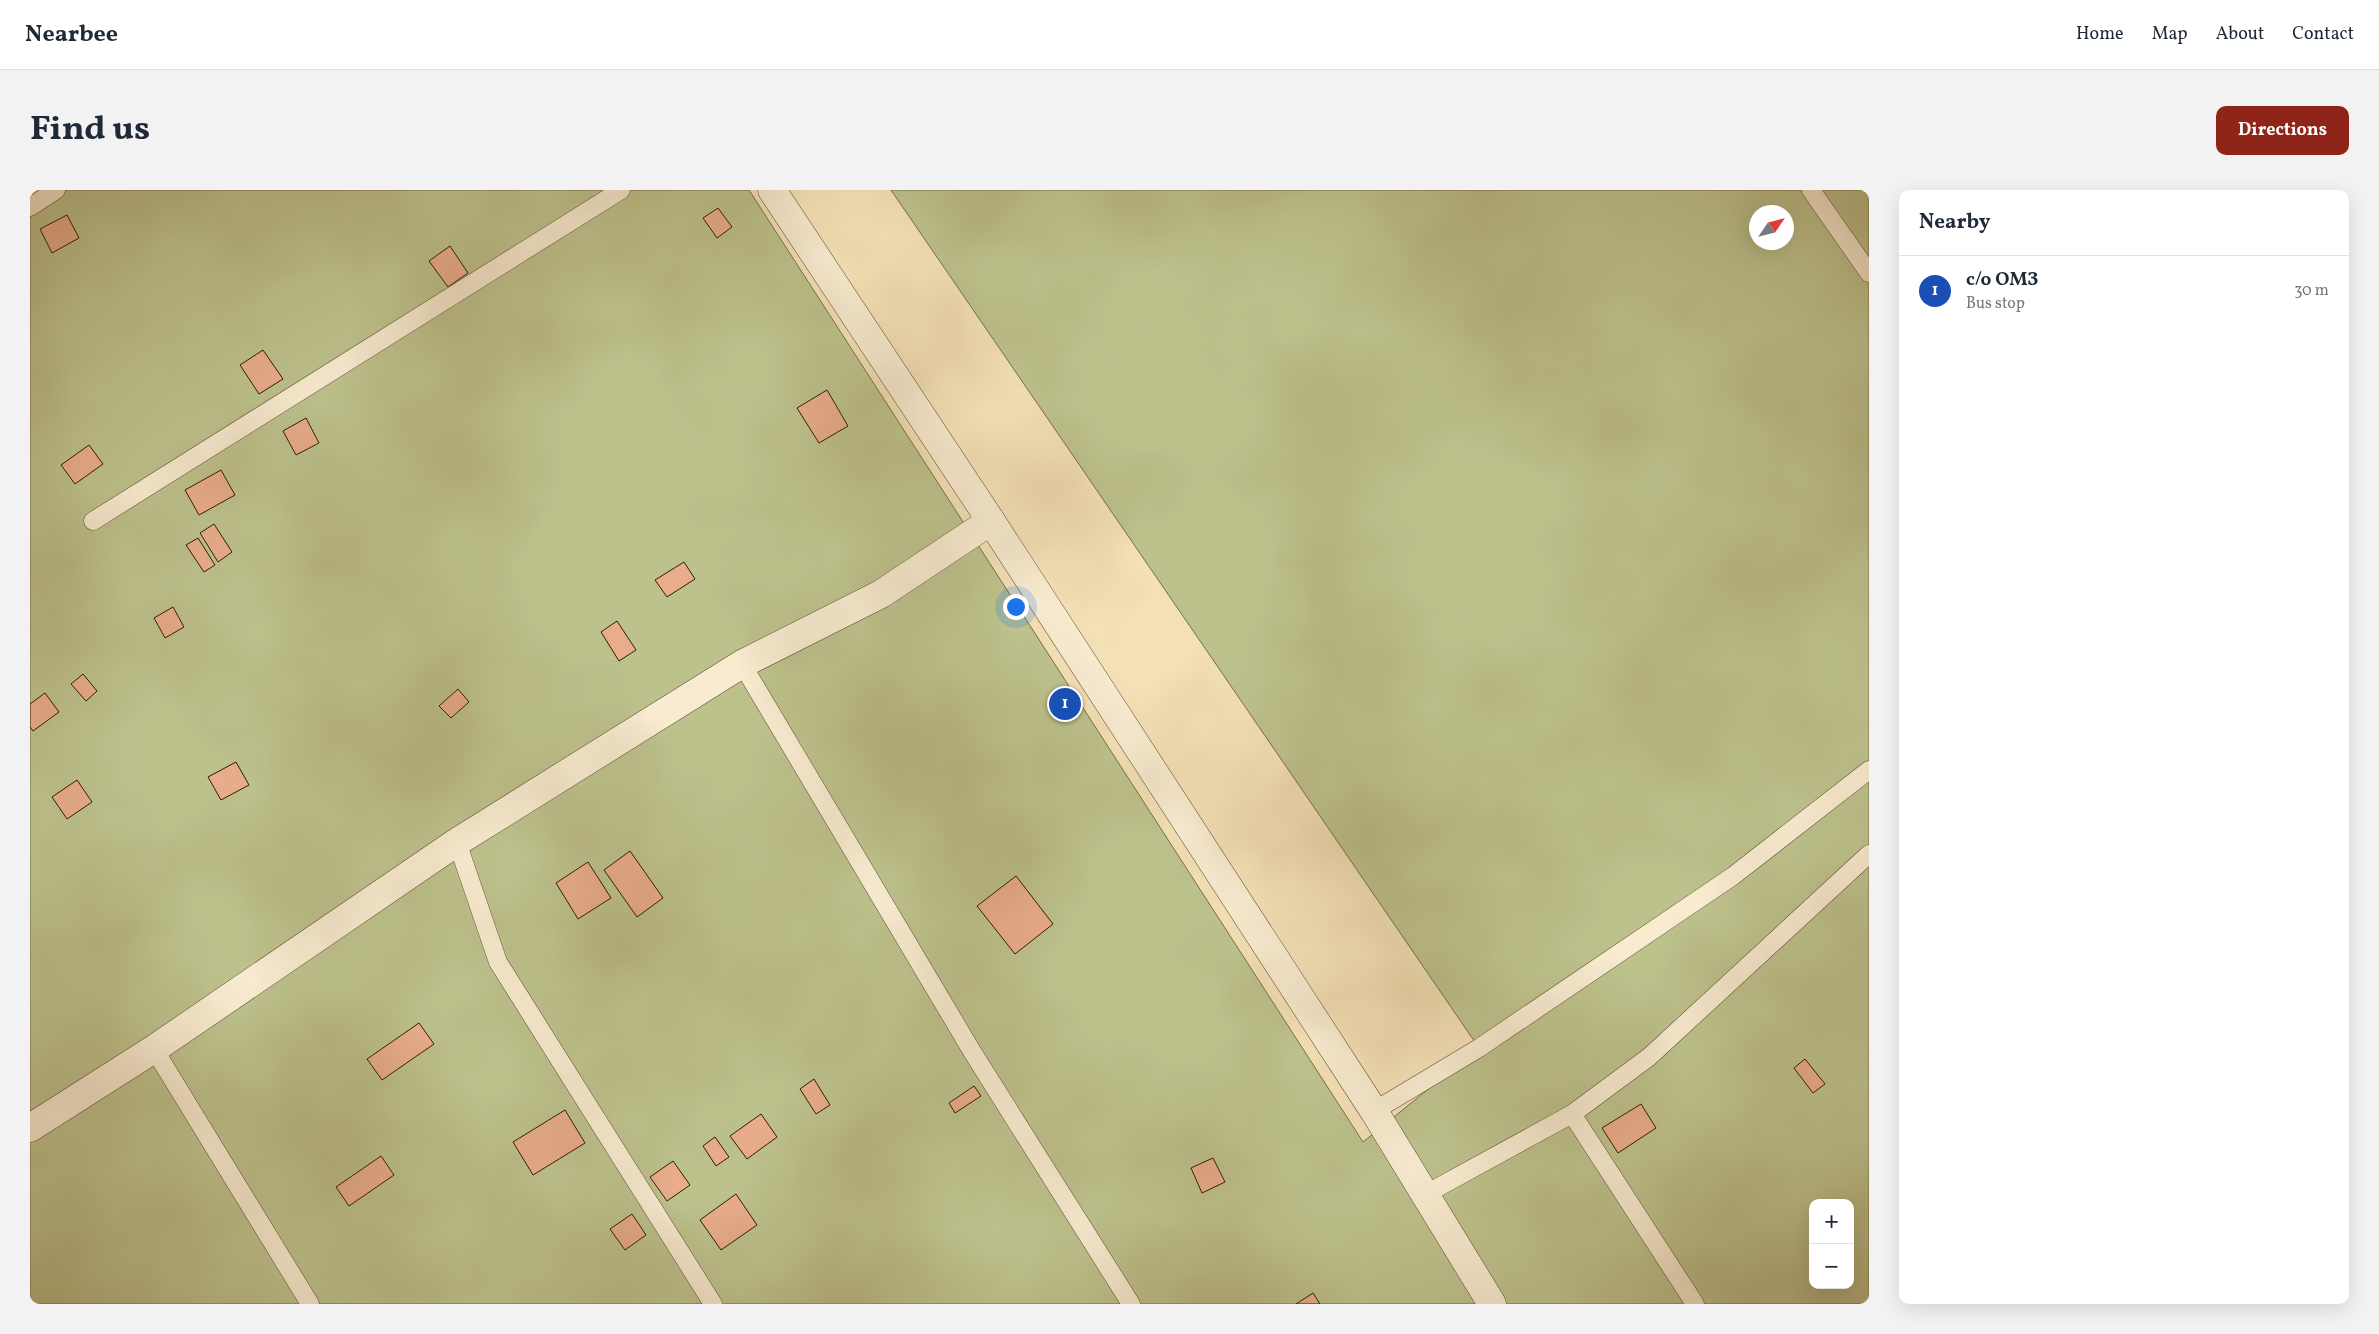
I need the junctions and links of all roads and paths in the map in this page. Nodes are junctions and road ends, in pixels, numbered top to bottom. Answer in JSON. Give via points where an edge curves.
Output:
{"nodes":[{"id":1,"x":56,"y":190,"type":"edge"},
{"id":2,"x":621,"y":190,"type":"edge"},
{"id":3,"x":772,"y":190,"type":"edge"},
{"id":4,"x":1811,"y":190,"type":"edge"},
{"id":5,"x":30,"y":207,"type":"edge"},
{"id":6,"x":1869,"y":273,"type":"edge"},
{"id":7,"x":93,"y":521,"type":"dead end"},
{"id":8,"x":991,"y":522,"type":"junction"},
{"id":9,"x":742,"y":664,"type":"junction"},
{"id":10,"x":1869,"y":770,"type":"edge"},
{"id":11,"x":456,"y":842,"type":"junction"},
{"id":12,"x":1869,"y":854,"type":"edge"},
{"id":13,"x":154,"y":1049,"type":"junction"},
{"id":14,"x":1374,"y":1111,"type":"junction"},
{"id":15,"x":1572,"y":1114,"type":"junction"},
{"id":16,"x":30,"y":1128,"type":"edge"},
{"id":17,"x":1424,"y":1195,"type":"junction"},
{"id":18,"x":310,"y":1304,"type":"edge"},
{"id":19,"x":713,"y":1304,"type":"edge"},
{"id":20,"x":1131,"y":1304,"type":"edge"},
{"id":21,"x":1492,"y":1304,"type":"edge"},
{"id":22,"x":1694,"y":1304,"type":"edge"}],
"edges":[{"from":1,"to":5,"type":"lane"},
{"from":2,"to":7,"type":"lane"},
{"from":3,"to":8,"type":"street"},
{"from":4,"to":6,"type":"lane"},
{"from":8,"to":9,"type":"street","via":[[881,594]]},
{"from":8,"to":14,"type":"street"},
{"from":9,"to":11,"type":"street"},
{"from":9,"to":20,"type":"lane","via":[[973,1053]]},
{"from":10,"to":14,"type":"lane","via":[[1733,876],[1479,1048]]},
{"from":11,"to":13,"type":"street"},
{"from":11,"to":19,"type":"lane","via":[[498,962]]},
{"from":12,"to":15,"type":"lane","via":[[1649,1057]]},
{"from":13,"to":16,"type":"street"},
{"from":13,"to":18,"type":"lane"},
{"from":14,"to":17,"type":"street"},
{"from":15,"to":17,"type":"lane"},
{"from":15,"to":22,"type":"lane"},
{"from":17,"to":21,"type":"street"}]}
